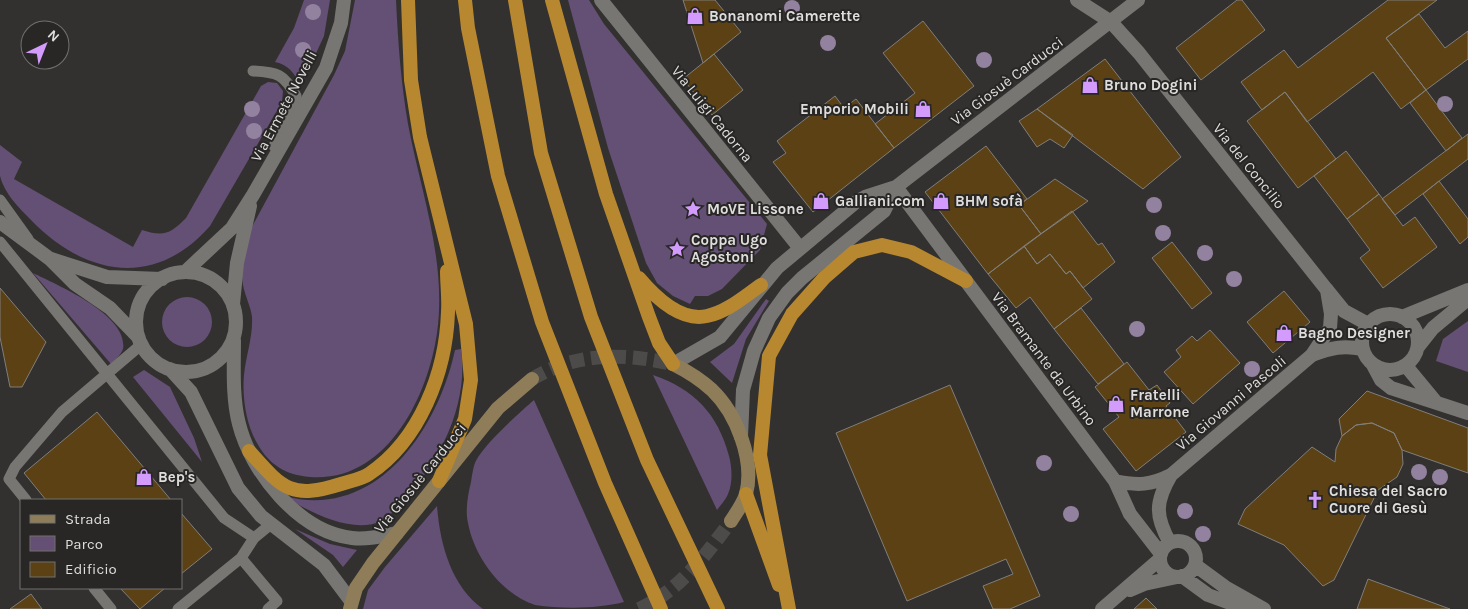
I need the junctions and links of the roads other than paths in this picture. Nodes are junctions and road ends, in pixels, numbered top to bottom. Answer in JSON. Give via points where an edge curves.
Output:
{"nodes":[{"id":1,"x":344,"y":0,"type":"edge"},
{"id":2,"x":408,"y":0,"type":"edge"},
{"id":3,"x":464,"y":0,"type":"edge"},
{"id":4,"x":516,"y":0,"type":"edge"},
{"id":5,"x":552,"y":0,"type":"edge"},
{"id":6,"x":601,"y":0,"type":"edge"},
{"id":7,"x":1078,"y":0,"type":"edge"},
{"id":8,"x":1138,"y":0,"type":"edge"},
{"id":9,"x":1111,"y":22,"type":"junction"},
{"id":10,"x":253,"y":72,"type":"dead end"},
{"id":11,"x":262,"y":180,"type":"junction"},
{"id":12,"x":896,"y":187,"type":"junction"},
{"id":13,"x":253,"y":195,"type":"junction"},
{"id":14,"x":0,"y":200,"type":"edge"},
{"id":15,"x":0,"y":222,"type":"edge"},
{"id":16,"x":445,"y":240,"type":"junction"},
{"id":17,"x":0,"y":242,"type":"edge"},
{"id":18,"x":799,"y":247,"type":"junction"},
{"id":19,"x":35,"y":248,"type":"junction"},
{"id":20,"x":50,"y":259,"type":"junction"},
{"id":21,"x":185,"y":272,"type":"junction"},
{"id":22,"x":636,"y":274,"type":"junction"},
{"id":23,"x":162,"y":278,"type":"junction"},
{"id":24,"x":966,"y":281,"type":"junction"},
{"id":25,"x":761,"y":285,"type":"junction"},
{"id":26,"x":1327,"y":290,"type":"junction"},
{"id":27,"x":1468,"y":290,"type":"edge"},
{"id":28,"x":1468,"y":299,"type":"edge"},
{"id":29,"x":233,"y":304,"type":"junction"},
{"id":30,"x":1402,"y":317,"type":"junction"},
{"id":31,"x":1368,"y":324,"type":"junction"},
{"id":32,"x":234,"y":336,"type":"junction"},
{"id":33,"x":142,"y":342,"type":"junction"},
{"id":34,"x":1418,"y":346,"type":"junction"},
{"id":35,"x":1362,"y":349,"type":"junction"},
{"id":36,"x":1312,"y":355,"type":"junction"},
{"id":37,"x":673,"y":364,"type":"junction"},
{"id":38,"x":1373,"y":365,"type":"junction"},
{"id":39,"x":1406,"y":366,"type":"junction"},
{"id":40,"x":170,"y":368,"type":"junction"},
{"id":41,"x":107,"y":374,"type":"junction"},
{"id":42,"x":532,"y":379,"type":"tunnel mouth"},
{"id":43,"x":1436,"y":402,"type":"junction"},
{"id":44,"x":1468,"y":413,"type":"edge"},
{"id":45,"x":741,"y":437,"type":"junction"},
{"id":46,"x":249,"y":451,"type":"junction"},
{"id":47,"x":1171,"y":475,"type":"junction"},
{"id":48,"x":439,"y":481,"type":"junction"},
{"id":49,"x":1116,"y":482,"type":"junction"},
{"id":50,"x":746,"y":494,"type":"junction"},
{"id":51,"x":25,"y":499,"type":"edge"},
{"id":52,"x":731,"y":521,"type":"tunnel mouth"},
{"id":53,"x":271,"y":524,"type":"junction"},
{"id":54,"x":397,"y":533,"type":"junction"},
{"id":55,"x":254,"y":538,"type":"junction"},
{"id":56,"x":1164,"y":552,"type":"junction"},
{"id":57,"x":241,"y":558,"type":"junction"},
{"id":58,"x":1195,"y":565,"type":"junction"},
{"id":59,"x":1179,"y":577,"type":"junction"},
{"id":60,"x":95,"y":589,"type":"edge"},
{"id":61,"x":1116,"y":596,"type":"junction"},
{"id":62,"x":716,"y":604,"type":"edge"},
{"id":63,"x":350,"y":605,"type":"edge"},
{"id":64,"x":111,"y":609,"type":"edge"},
{"id":65,"x":178,"y":609,"type":"edge"},
{"id":66,"x":268,"y":609,"type":"edge"},
{"id":67,"x":661,"y":609,"type":"edge"},
{"id":68,"x":789,"y":609,"type":"edge"},
{"id":69,"x":1102,"y":609,"type":"edge"},
{"id":70,"x":1247,"y":609,"type":"edge"},
{"id":71,"x":1264,"y":609,"type":"edge"}],
"edges":[{"from":1,"to":11,"type":"street","name":"Via Ermete Novelli","via":[[341,22],[326,68]]},
{"from":2,"to":16,"type":"highway","via":[[411,80],[420,138]]},
{"from":3,"to":67,"type":"highway","via":[[498,176],[542,322],[604,483]]},
{"from":4,"to":62,"type":"highway","via":[[542,153],[591,317],[647,460]]},
{"from":5,"to":22,"type":"highway","via":[[606,194]]},
{"from":6,"to":18,"type":"street","name":"Via Luigi Cadorna"},
{"from":7,"to":9,"type":"street","name":"Via del Concilio"},
{"from":8,"to":9,"type":"street","name":"Via Giosuè Carducci"},
{"from":9,"to":12,"type":"street","name":"Via Giosuè Carducci"},
{"from":9,"to":26,"type":"street","name":"Via del Concilio"},
{"from":10,"to":11,"type":"lane","via":[[273,72],[288,81],[296,96],[268,158]]},
{"from":11,"to":13,"type":"street","name":"Via Ermete Novelli"},
{"from":12,"to":18,"type":"street","name":"Via Giosuè Carducci","via":[[865,196]]},
{"from":12,"to":24,"type":"street","name":"Via Bramante da Urbino"},
{"from":12,"to":45,"type":"street","name":"Via Giosuè Carducci","via":[[884,211],[802,278],[770,318],[754,351],[743,390]]},
{"from":13,"to":21,"type":"street","name":"Via Ermete Novelli","via":[[232,228]]},
{"from":13,"to":29,"type":"street","name":"Via Ermete Novelli","via":[[237,263]]},
{"from":14,"to":19,"type":"lane"},
{"from":15,"to":19,"type":"street"},
{"from":16,"to":46,"type":"highway","via":[[448,313],[441,360],[426,405],[406,440],[368,475],[316,492],[294,490],[278,484]]},
{"from":16,"to":48,"type":"highway","via":[[466,324],[471,380],[464,419]]},
{"from":17,"to":41,"type":"lane"},
{"from":18,"to":25,"type":"street","name":"Via Giosuè Carducci"},
{"from":19,"to":20,"type":"street"},
{"from":20,"to":23,"type":"street","via":[[107,276]]},
{"from":20,"to":33,"type":"street","via":[[75,284],[119,316]]},
{"from":21,"to":23,"type":"street"},
{"from":21,"to":29,"type":"street","via":[[212,279]]},
{"from":22,"to":25,"type":"highway","via":[[653,295],[671,308],[692,316],[707,316],[734,304]]},
{"from":22,"to":37,"type":"highway","via":[[659,343]]},
{"from":23,"to":33,"type":"street","via":[[147,291],[138,308],[137,326]]},
{"from":24,"to":49,"type":"street","name":"Via Bramante da Urbino"},
{"from":24,"to":68,"type":"highway","via":[[911,252],[882,245],[854,252],[824,278],[792,314],[769,356],[760,455]]},
{"from":25,"to":37,"type":"street","name":"Via Giosuè Carducci","via":[[720,337]]},
{"from":26,"to":31,"type":"street","name":"Via del Concilio","via":[[1344,311]]},
{"from":26,"to":36,"type":"street","name":"Via Giovanni Pascoli","via":[[1330,328]]},
{"from":27,"to":30,"type":"street"},
{"from":28,"to":34,"type":"street","via":[[1433,328]]},
{"from":29,"to":32,"type":"street"},
{"from":30,"to":31,"type":"street","via":[[1385,314]]},
{"from":30,"to":34,"type":"street","via":[[1414,327]]},
{"from":31,"to":35,"type":"street"},
{"from":32,"to":40,"type":"street","via":[[225,353],[210,366],[188,371]]},
{"from":32,"to":46,"type":"street","via":[[235,403],[238,423]]},
{"from":33,"to":40,"type":"street","via":[[154,359]]},
{"from":33,"to":41,"type":"lane"},
{"from":34,"to":39,"type":"street"},
{"from":35,"to":36,"type":"street","name":"Via Giovanni Pascoli","via":[[1333,347]]},
{"from":35,"to":38,"type":"street"},
{"from":36,"to":47,"type":"street","name":"Via Giovanni Pascoli"},
{"from":37,"to":45,"type":"main road","name":"Via Giosuè Carducci","via":[[714,392]]},
{"from":38,"to":39,"type":"street","via":[[1392,371]]},
{"from":38,"to":43,"type":"street","via":[[1381,380],[1391,388]]},
{"from":39,"to":43,"type":"street"},
{"from":40,"to":53,"type":"street","via":[[195,399],[238,488]]},
{"from":41,"to":51,"type":"lane","via":[[62,412],[15,467],[9,479]]},
{"from":41,"to":55,"type":"lane","via":[[224,518]]},
{"from":42,"to":48,"type":"main road","name":"Via Giosuè Carducci","via":[[498,408]]},
{"from":43,"to":44,"type":"street"},
{"from":45,"to":50,"type":"main road","name":"Via Giosuè Carducci","via":[[748,480]]},
{"from":46,"to":54,"type":"street","via":[[263,477],[280,498],[323,528],[351,538]]},
{"from":47,"to":49,"type":"street","name":"Via Giovanni Pascoli","via":[[1153,484]]},
{"from":47,"to":56,"type":"street","name":"Via Giovanni Pascoli","via":[[1161,492],[1158,510]]},
{"from":48,"to":54,"type":"main road","name":"Via Giosuè Carducci"},
{"from":49,"to":56,"type":"street","name":"Via Bramante da Urbino","via":[[1130,514]]},
{"from":50,"to":52,"type":"main road","name":"Via Giosuè Carducci"},
{"from":50,"to":68,"type":"highway","via":[[763,548]]},
{"from":53,"to":55,"type":"lane"},
{"from":53,"to":63,"type":"street","via":[[324,565]]},
{"from":54,"to":63,"type":"main road","name":"Via Giosuè Carducci","via":[[362,578]]},
{"from":55,"to":57,"type":"lane"},
{"from":56,"to":58,"type":"street","via":[[1182,542],[1187,544],[1194,554]]},
{"from":56,"to":59,"type":"street","via":[[1163,569]]},
{"from":56,"to":61,"type":"street"},
{"from":57,"to":65,"type":"lane"},
{"from":57,"to":66,"type":"lane","via":[[278,601]]},
{"from":58,"to":59,"type":"street","via":[[1188,574]]},
{"from":58,"to":71,"type":"street"},
{"from":59,"to":61,"type":"street","via":[[1144,584]]},
{"from":59,"to":70,"type":"street","via":[[1208,595]]},
{"from":60,"to":64,"type":"lane"},
{"from":61,"to":69,"type":"street"}]}
